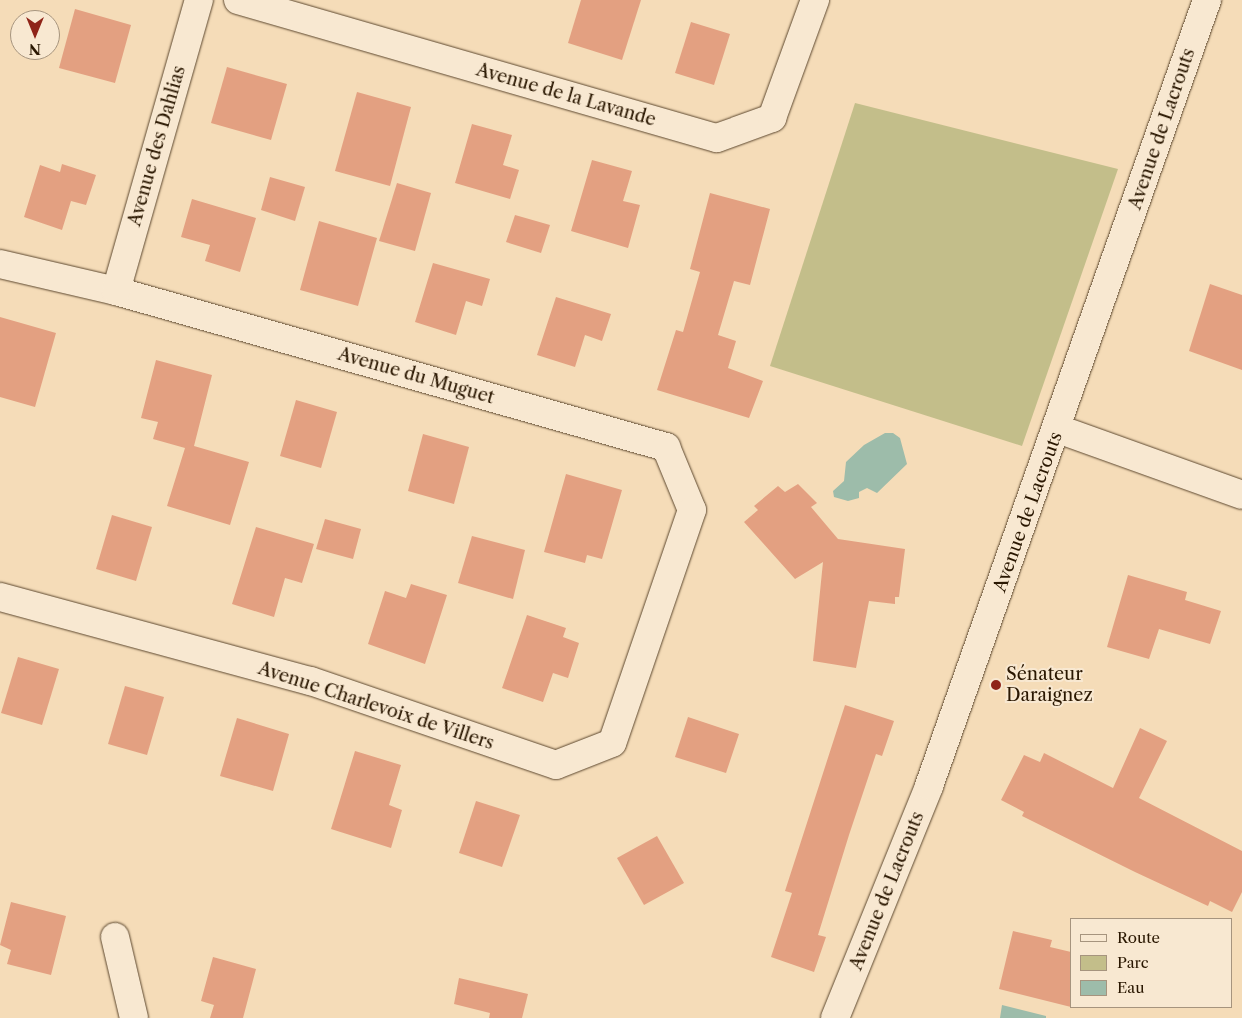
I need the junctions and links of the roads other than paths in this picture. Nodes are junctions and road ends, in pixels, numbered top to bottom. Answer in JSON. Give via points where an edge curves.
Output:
{"nodes":[{"id":1,"x":199,"y":0,"type":"edge"},
{"id":2,"x":238,"y":0,"type":"edge"},
{"id":3,"x":815,"y":0,"type":"edge"},
{"id":4,"x":1207,"y":0,"type":"edge"},
{"id":5,"x":0,"y":264,"type":"edge"},
{"id":6,"x":116,"y":292,"type":"junction"},
{"id":7,"x":1058,"y":429,"type":"junction"},
{"id":8,"x":1242,"y":494,"type":"edge"},
{"id":9,"x":0,"y":596,"type":"edge"},
{"id":10,"x":658,"y":608,"type":"joint"},
{"id":11,"x":115,"y":937,"type":"dead end"},
{"id":12,"x":134,"y":1018,"type":"edge"},
{"id":13,"x":835,"y":1018,"type":"edge"}],
"edges":[{"from":1,"to":6,"type":"street","name":"Avenue des Dahlias"},
{"from":2,"to":3,"type":"street","name":"Avenue de la Lavande","via":[[717,138],[772,118]]},
{"from":4,"to":7,"type":"street","name":"Avenue de Lacrouts"},
{"from":5,"to":6,"type":"street","name":"Avenue du Muguet"},
{"from":6,"to":10,"type":"street","name":"Avenue du Muguet","via":[[666,446],[692,510]]},
{"from":7,"to":8,"type":"street"},
{"from":7,"to":13,"type":"street","name":"Avenue de Lacrouts","via":[[929,786]]},
{"from":9,"to":10,"type":"street","name":"Avenue Charlevoix de Villers","via":[[310,682],[556,765],[612,743]]},
{"from":11,"to":12,"type":"street"}]}
